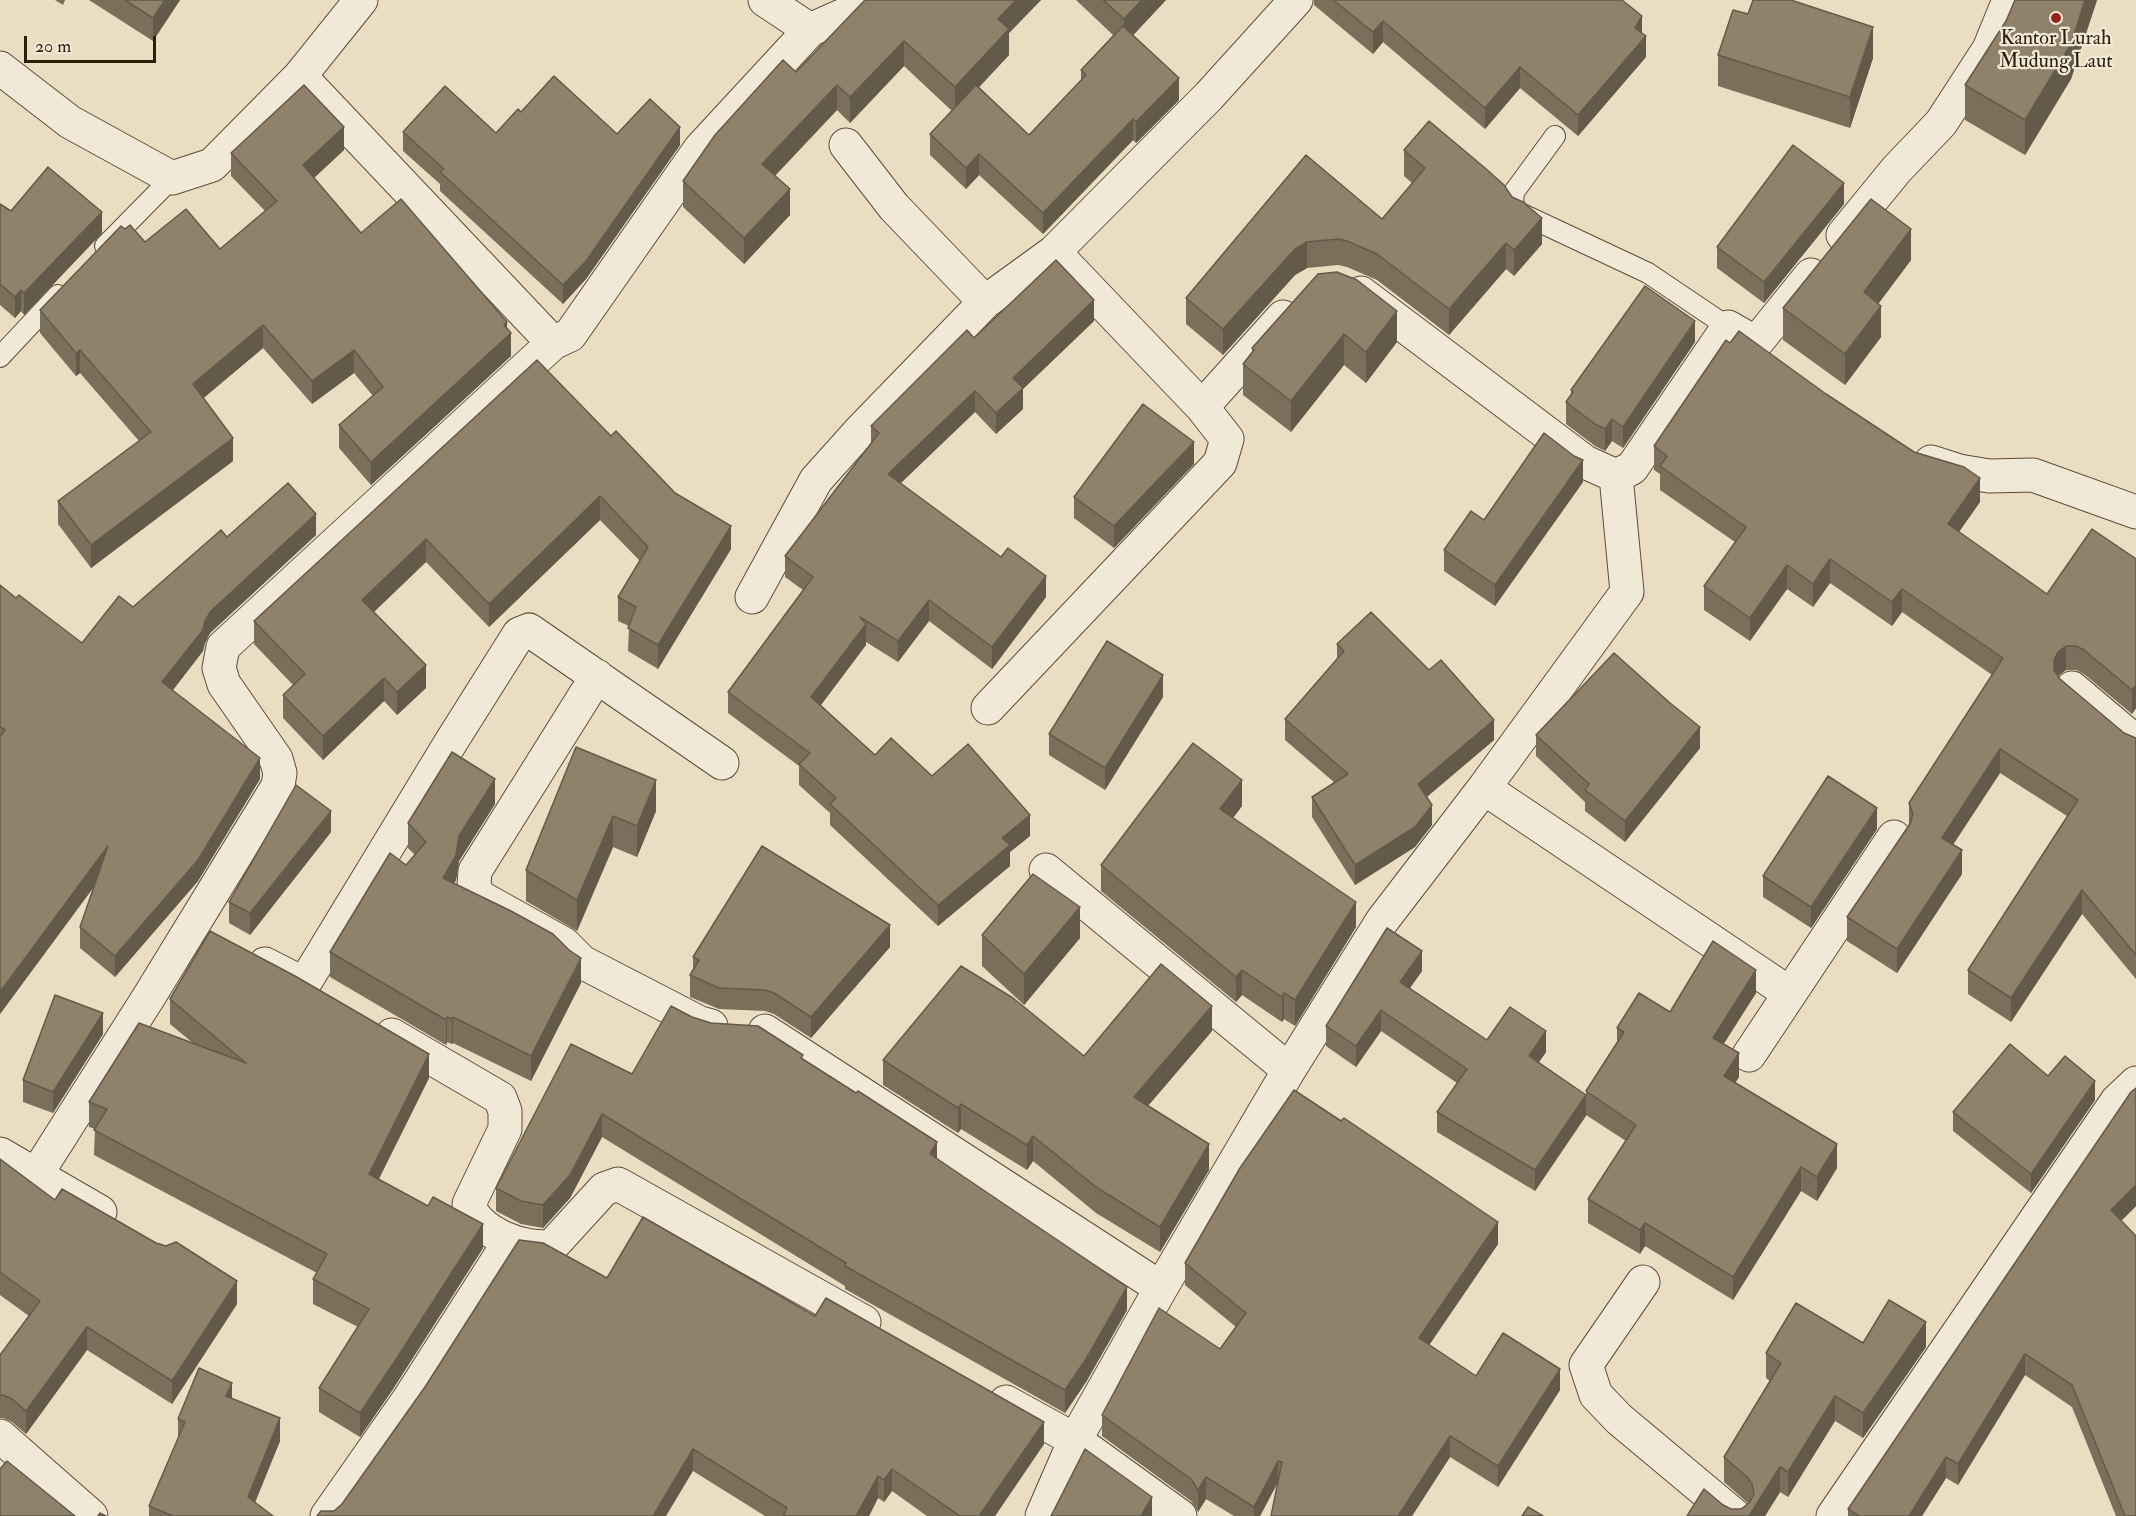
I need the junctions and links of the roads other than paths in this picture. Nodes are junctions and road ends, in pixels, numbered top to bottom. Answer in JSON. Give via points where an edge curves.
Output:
{"nodes":[{"id":1,"x":361,"y":0,"type":"edge"},
{"id":2,"x":765,"y":0,"type":"edge"},
{"id":3,"x":858,"y":0,"type":"edge"},
{"id":4,"x":1296,"y":0,"type":"edge"},
{"id":5,"x":2009,"y":0,"type":"edge"},
{"id":6,"x":810,"y":30,"type":"junction"},
{"id":7,"x":0,"y":68,"type":"edge"},
{"id":8,"x":300,"y":76,"type":"junction"},
{"id":9,"x":1556,"y":136,"type":"dead end"},
{"id":10,"x":846,"y":146,"type":"dead end"},
{"id":11,"x":172,"y":178,"type":"junction"},
{"id":12,"x":1054,"y":252,"type":"junction"},
{"id":13,"x":90,"y":262,"type":"edge"},
{"id":14,"x":73,"y":279,"type":"edge"},
{"id":15,"x":985,"y":302,"type":"junction"},
{"id":16,"x":1728,"y":327,"type":"junction"},
{"id":17,"x":553,"y":344,"type":"junction"},
{"id":18,"x":1756,"y":344,"type":"junction"},
{"id":19,"x":0,"y":357,"type":"edge"},
{"id":20,"x":1783,"y":363,"type":"edge"},
{"id":21,"x":1202,"y":407,"type":"junction"},
{"id":22,"x":1905,"y":447,"type":"edge"},
{"id":23,"x":1616,"y":476,"type":"junction"},
{"id":24,"x":2136,"y":512,"type":"edge"},
{"id":25,"x":752,"y":597,"type":"dead end"},
{"id":26,"x":597,"y":676,"type":"junction"},
{"id":27,"x":2072,"y":688,"type":"edge"},
{"id":28,"x":988,"y":708,"type":"dead end"},
{"id":29,"x":2136,"y":742,"type":"edge"},
{"id":30,"x":722,"y":763,"type":"dead end"},
{"id":31,"x":1484,"y":788,"type":"junction"},
{"id":32,"x":1894,"y":837,"type":"dead end"},
{"id":33,"x":1046,"y":870,"type":"dead end"},
{"id":34,"x":192,"y":925,"type":"junction"},
{"id":35,"x":1789,"y":993,"type":"junction"},
{"id":36,"x":366,"y":1020,"type":"edge"},
{"id":37,"x":1749,"y":1055,"type":"dead end"},
{"id":38,"x":1289,"y":1070,"type":"junction"},
{"id":39,"x":2136,"y":1083,"type":"edge"},
{"id":40,"x":0,"y":1154,"type":"edge"},
{"id":41,"x":36,"y":1175,"type":"junction"},
{"id":42,"x":126,"y":1227,"type":"edge"},
{"id":43,"x":510,"y":1241,"type":"junction"},
{"id":44,"x":1643,"y":1282,"type":"dead end"},
{"id":45,"x":1161,"y":1288,"type":"junction"},
{"id":46,"x":887,"y":1335,"type":"edge"},
{"id":47,"x":981,"y":1388,"type":"edge"},
{"id":48,"x":0,"y":1436,"type":"edge"},
{"id":49,"x":1075,"y":1440,"type":"junction"},
{"id":50,"x":92,"y":1516,"type":"edge"},
{"id":51,"x":327,"y":1516,"type":"edge"},
{"id":52,"x":1042,"y":1516,"type":"edge"},
{"id":53,"x":1180,"y":1516,"type":"edge"},
{"id":54,"x":1735,"y":1516,"type":"edge"},
{"id":55,"x":1833,"y":1516,"type":"edge"}],
"edges":[{"from":1,"to":8,"type":"street"},
{"from":2,"to":6,"type":"street"},
{"from":3,"to":6,"type":"street","via":[[846,14]]},
{"from":4,"to":12,"type":"street","via":[[1209,96]]},
{"from":5,"to":18,"type":"street","via":[[1989,49],[1941,123],[1897,169]]},
{"from":6,"to":17,"type":"street","via":[[700,149],[570,335]]},
{"from":7,"to":11,"type":"street","via":[[70,122]]},
{"from":8,"to":11,"type":"street","via":[[212,165]]},
{"from":8,"to":17,"type":"street"},
{"from":9,"to":16,"type":"lane","via":[[1514,192],[1513,203],[1518,212],[1648,273]]},
{"from":10,"to":15,"type":"street","via":[[894,207]]},
{"from":11,"to":13,"type":"lane"},
{"from":12,"to":15,"type":"street"},
{"from":12,"to":21,"type":"street"},
{"from":14,"to":19,"type":"lane"},
{"from":15,"to":25,"type":"street","via":[[816,480]]},
{"from":16,"to":18,"type":"street"},
{"from":16,"to":23,"type":"street","via":[[1632,468]]},
{"from":17,"to":34,"type":"street","via":[[223,647],[219,668],[224,684],[276,759],[280,773],[278,786]]},
{"from":18,"to":20,"type":"street"},
{"from":21,"to":23,"type":"street","via":[[1316,290],[1340,284],[1366,295],[1585,462]]},
{"from":21,"to":28,"type":"street","via":[[1227,439],[1220,464]]},
{"from":22,"to":24,"type":"street","via":[[1924,460],[1959,471],[1989,476],[2033,475]]},
{"from":23,"to":31,"type":"street","via":[[1627,592]]},
{"from":26,"to":30,"type":"street"},
{"from":26,"to":34,"type":"street","via":[[529,630],[519,634],[451,742],[314,990]]},
{"from":26,"to":45,"type":"street","via":[[475,871],[478,896],[564,944],[582,962],[700,1023],[716,1028],[764,1030]]},
{"from":27,"to":29,"type":"street"},
{"from":31,"to":35,"type":"street"},
{"from":31,"to":38,"type":"street","via":[[1382,921]]},
{"from":32,"to":35,"type":"street"},
{"from":33,"to":38,"type":"street"},
{"from":34,"to":41,"type":"street"},
{"from":35,"to":37,"type":"street"},
{"from":36,"to":43,"type":"street","via":[[500,1098],[506,1111],[505,1129],[469,1204],[477,1221]]},
{"from":38,"to":45,"type":"street"},
{"from":39,"to":55,"type":"street","via":[[2117,1101]]},
{"from":40,"to":41,"type":"street"},
{"from":41,"to":42,"type":"street"},
{"from":43,"to":46,"type":"street","via":[[543,1248],[552,1246],[604,1189],[618,1184]]},
{"from":43,"to":51,"type":"street","via":[[409,1399]]},
{"from":44,"to":54,"type":"street","via":[[1586,1365],[1596,1395],[1619,1419]]},
{"from":45,"to":49,"type":"street"},
{"from":47,"to":49,"type":"street"},
{"from":48,"to":50,"type":"street"},
{"from":49,"to":52,"type":"street"},
{"from":49,"to":53,"type":"street"}]}
